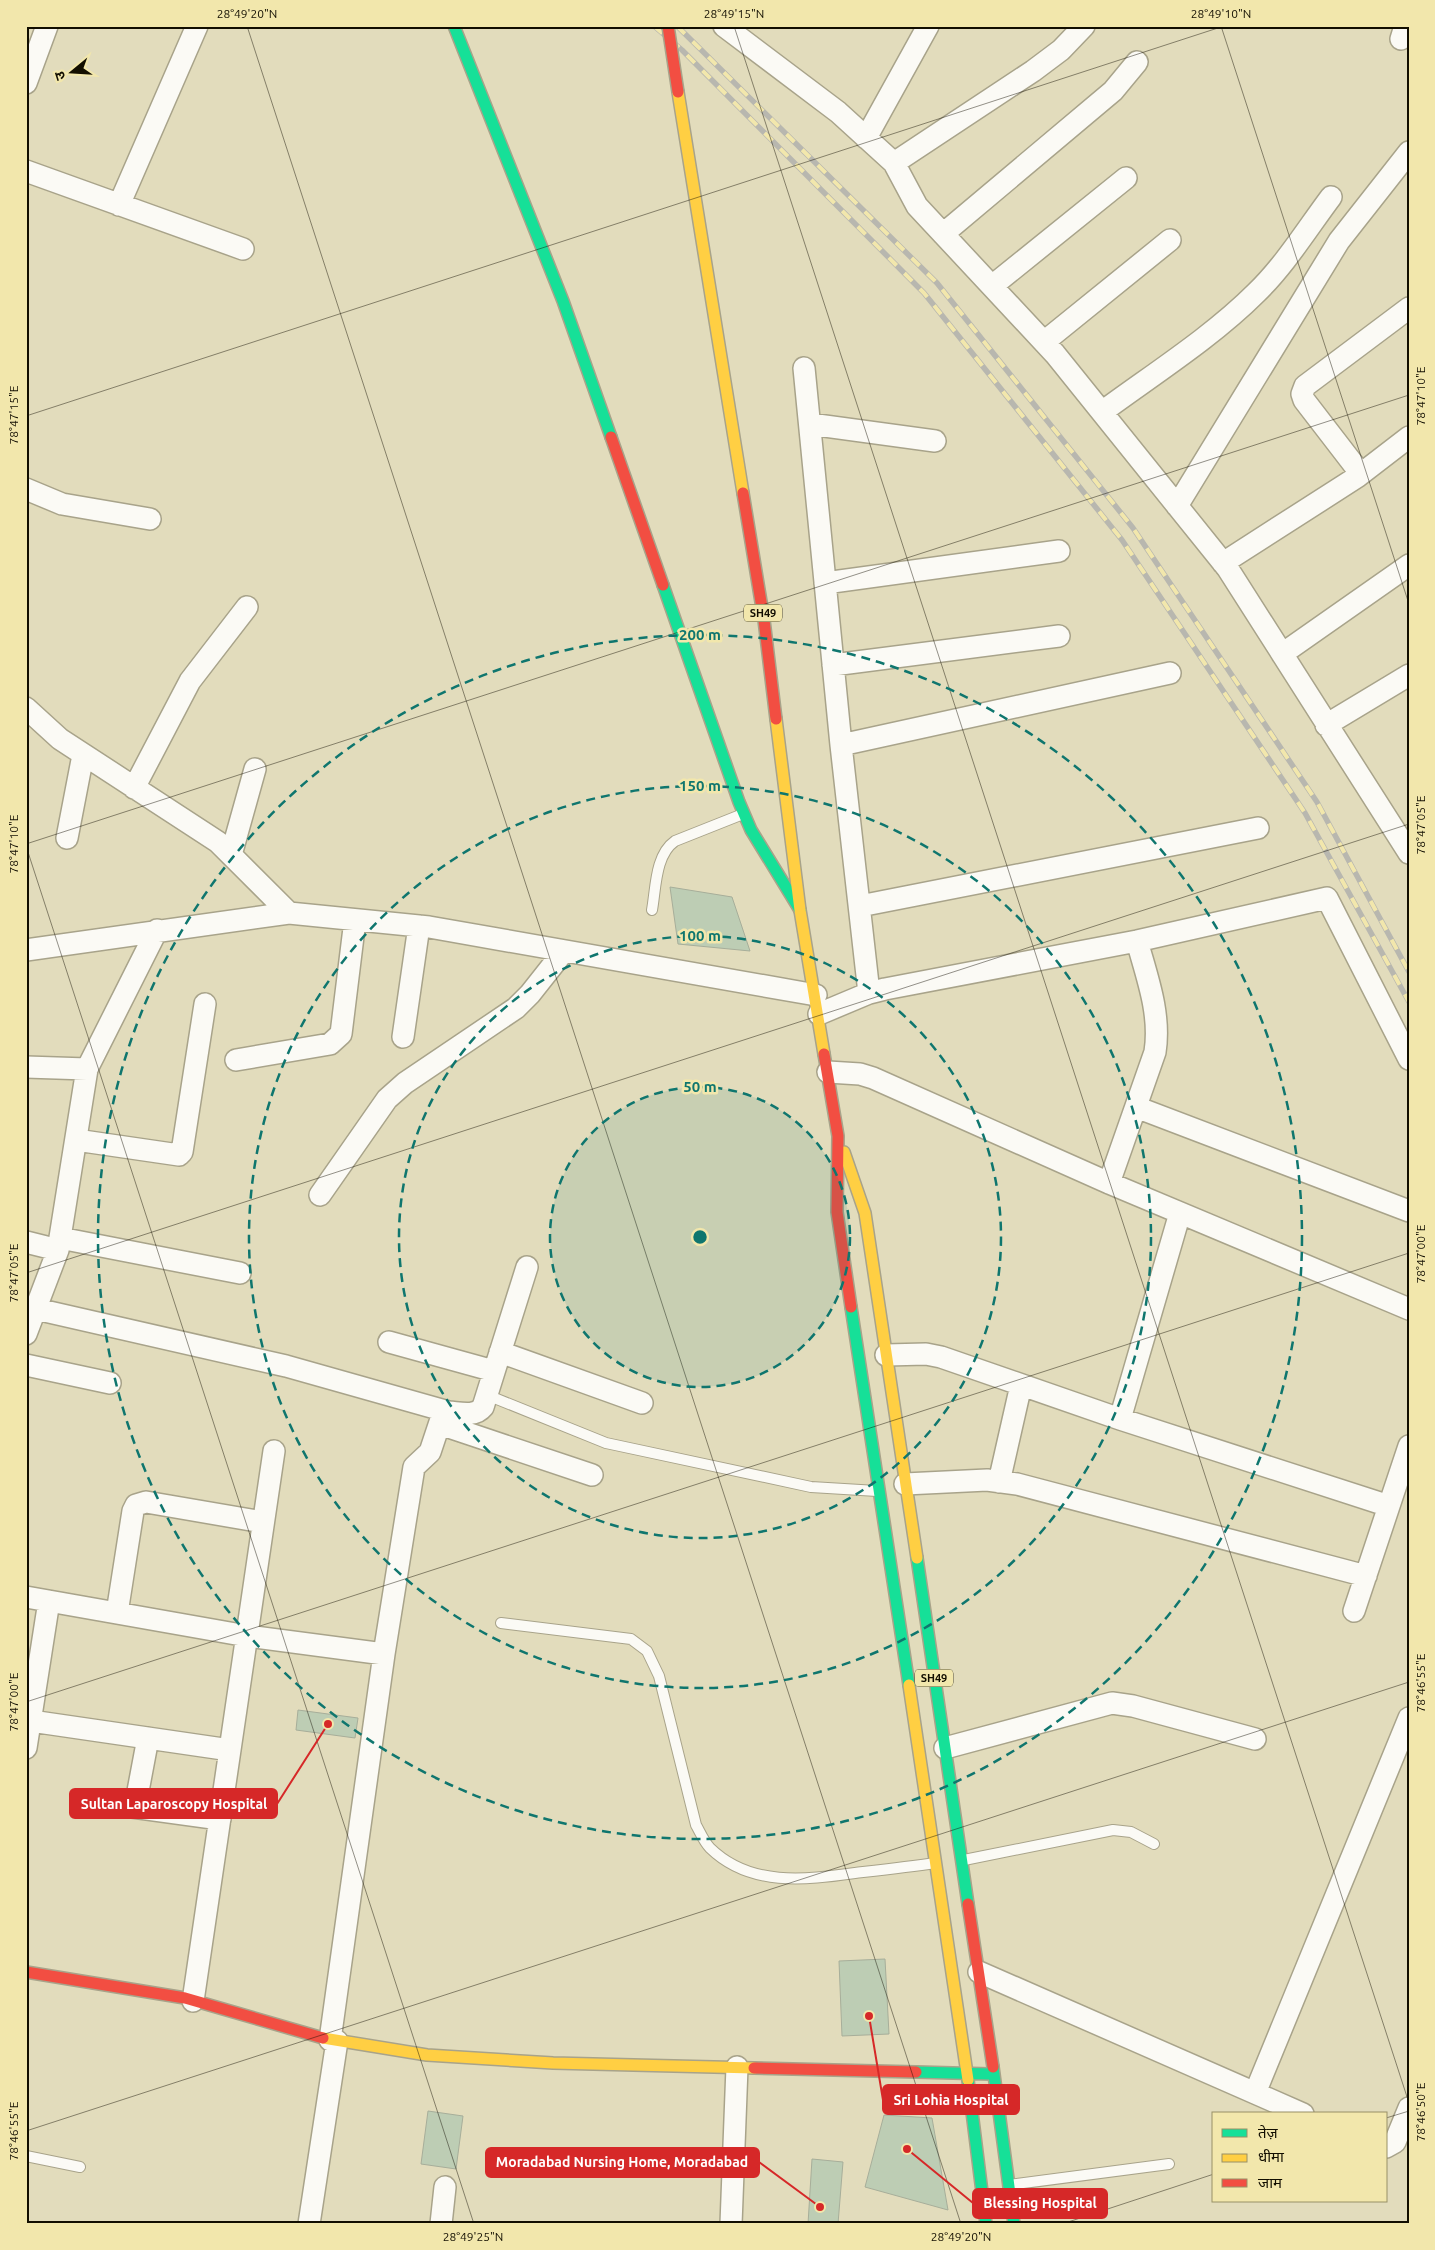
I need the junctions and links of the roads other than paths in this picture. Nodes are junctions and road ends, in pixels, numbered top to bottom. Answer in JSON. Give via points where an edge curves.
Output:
{"nodes":[{"id":1,"x":47,"y":26,"type":"edge"},
{"id":2,"x":197,"y":26,"type":"edge"},
{"id":3,"x":454,"y":26,"type":"edge"},
{"id":4,"x":668,"y":26,"type":"edge"},
{"id":5,"x":724,"y":26,"type":"edge"},
{"id":6,"x":928,"y":26,"type":"edge"},
{"id":7,"x":1084,"y":26,"type":"edge"},
{"id":8,"x":1137,"y":62,"type":"dead end"},
{"id":9,"x":26,"y":83,"type":"edge"},
{"id":10,"x":866,"y":138,"type":"junction"},
{"id":11,"x":1409,"y":152,"type":"edge"},
{"id":12,"x":897,"y":169,"type":"junction"},
{"id":13,"x":26,"y":171,"type":"edge"},
{"id":14,"x":1126,"y":178,"type":"dead end"},
{"id":15,"x":1332,"y":197,"type":"dead end"},
{"id":16,"x":119,"y":205,"type":"junction"},
{"id":17,"x":943,"y":234,"type":"junction"},
{"id":18,"x":1170,"y":240,"type":"dead end"},
{"id":19,"x":243,"y":248,"type":"dead end"},
{"id":20,"x":992,"y":286,"type":"junction"},
{"id":21,"x":1409,"y":308,"type":"edge"},
{"id":22,"x":1044,"y":342,"type":"junction"},
{"id":23,"x":804,"y":368,"type":"dead end"},
{"id":24,"x":1102,"y":412,"type":"junction"},
{"id":25,"x":810,"y":424,"type":"junction"},
{"id":26,"x":1409,"y":437,"type":"edge"},
{"id":27,"x":935,"y":441,"type":"dead end"},
{"id":28,"x":1361,"y":474,"type":"junction"},
{"id":29,"x":26,"y":489,"type":"edge"},
{"id":30,"x":1177,"y":506,"type":"junction"},
{"id":31,"x":150,"y":519,"type":"dead end"},
{"id":32,"x":1059,"y":551,"type":"dead end"},
{"id":33,"x":1223,"y":562,"type":"junction"},
{"id":34,"x":1409,"y":565,"type":"edge"},
{"id":35,"x":825,"y":583,"type":"junction"},
{"id":36,"x":247,"y":608,"type":"dead end"},
{"id":37,"x":1059,"y":636,"type":"dead end"},
{"id":38,"x":1282,"y":654,"type":"junction"},
{"id":39,"x":833,"y":666,"type":"junction"},
{"id":40,"x":1170,"y":673,"type":"dead end"},
{"id":41,"x":1409,"y":675,"type":"edge"},
{"id":42,"x":26,"y":708,"type":"edge"},
{"id":43,"x":1326,"y":725,"type":"junction"},
{"id":44,"x":841,"y":745,"type":"junction"},
{"id":45,"x":84,"y":755,"type":"junction"},
{"id":46,"x":255,"y":769,"type":"dead end"},
{"id":47,"x":134,"y":788,"type":"junction"},
{"id":48,"x":744,"y":814,"type":"junction"},
{"id":49,"x":1258,"y":828,"type":"dead end"},
{"id":50,"x":67,"y":838,"type":"dead end"},
{"id":51,"x":1407,"y":847,"type":"edge"},
{"id":52,"x":231,"y":855,"type":"junction"},
{"id":53,"x":860,"y":906,"type":"junction"},
{"id":54,"x":652,"y":910,"type":"dead end"},
{"id":55,"x":800,"y":910,"type":"junction"},
{"id":56,"x":289,"y":913,"type":"junction"},
{"id":57,"x":355,"y":920,"type":"junction"},
{"id":58,"x":419,"y":926,"type":"junction"},
{"id":59,"x":157,"y":930,"type":"junction"},
{"id":60,"x":1137,"y":941,"type":"junction"},
{"id":61,"x":26,"y":950,"type":"edge"},
{"id":62,"x":564,"y":951,"type":"junction"},
{"id":63,"x":869,"y":993,"type":"junction"},
{"id":64,"x":205,"y":1004,"type":"dead end"},
{"id":65,"x":817,"y":1004,"type":"junction"},
{"id":66,"x":403,"y":1038,"type":"dead end"},
{"id":67,"x":1409,"y":1059,"type":"edge"},
{"id":68,"x":236,"y":1060,"type":"dead end"},
{"id":69,"x":26,"y":1067,"type":"edge"},
{"id":70,"x":87,"y":1069,"type":"junction"},
{"id":71,"x":828,"y":1072,"type":"junction"},
{"id":72,"x":1136,"y":1107,"type":"junction"},
{"id":73,"x":838,"y":1136,"type":"junction"},
{"id":74,"x":76,"y":1140,"type":"junction"},
{"id":75,"x":1109,"y":1183,"type":"junction"},
{"id":76,"x":320,"y":1195,"type":"dead end"},
{"id":77,"x":1409,"y":1211,"type":"edge"},
{"id":78,"x":1180,"y":1213,"type":"junction"},
{"id":79,"x":26,"y":1242,"type":"edge"},
{"id":80,"x":59,"y":1244,"type":"junction"},
{"id":81,"x":527,"y":1267,"type":"dead end"},
{"id":82,"x":240,"y":1272,"type":"dead end"},
{"id":83,"x":36,"y":1309,"type":"junction"},
{"id":84,"x":1409,"y":1309,"type":"edge"},
{"id":85,"x":26,"y":1334,"type":"edge"},
{"id":86,"x":389,"y":1342,"type":"dead end"},
{"id":87,"x":886,"y":1355,"type":"junction"},
{"id":88,"x":497,"y":1361,"type":"junction"},
{"id":89,"x":26,"y":1366,"type":"edge"},
{"id":90,"x":110,"y":1383,"type":"dead end"},
{"id":91,"x":1021,"y":1385,"type":"junction"},
{"id":92,"x":487,"y":1395,"type":"junction"},
{"id":93,"x":642,"y":1403,"type":"dead end"},
{"id":94,"x":444,"y":1418,"type":"junction"},
{"id":95,"x":1120,"y":1419,"type":"junction"},
{"id":96,"x":1409,"y":1446,"type":"edge"},
{"id":97,"x":274,"y":1451,"type":"dead end"},
{"id":98,"x":592,"y":1475,"type":"dead end"},
{"id":99,"x":999,"y":1482,"type":"junction"},
{"id":100,"x":905,"y":1484,"type":"junction"},
{"id":101,"x":879,"y":1491,"type":"junction"},
{"id":102,"x":1389,"y":1506,"type":"junction"},
{"id":103,"x":263,"y":1522,"type":"junction"},
{"id":104,"x":1366,"y":1576,"type":"junction"},
{"id":105,"x":26,"y":1598,"type":"edge"},
{"id":106,"x":49,"y":1601,"type":"junction"},
{"id":107,"x":1354,"y":1611,"type":"dead end"},
{"id":108,"x":117,"y":1613,"type":"junction"},
{"id":109,"x":501,"y":1623,"type":"dead end"},
{"id":110,"x":247,"y":1636,"type":"junction"},
{"id":111,"x":384,"y":1654,"type":"junction"},
{"id":112,"x":1409,"y":1718,"type":"edge"},
{"id":113,"x":31,"y":1721,"type":"junction"},
{"id":114,"x":148,"y":1738,"type":"junction"},
{"id":115,"x":1254,"y":1739,"type":"dead end"},
{"id":116,"x":26,"y":1748,"type":"edge"},
{"id":117,"x":945,"y":1748,"type":"junction"},
{"id":118,"x":230,"y":1750,"type":"junction"},
{"id":119,"x":96,"y":1802,"type":"dead end"},
{"id":120,"x":135,"y":1807,"type":"junction"},
{"id":121,"x":220,"y":1819,"type":"junction"},
{"id":122,"x":1154,"y":1844,"type":"dead end"},
{"id":123,"x":948,"y":1862,"type":"junction"},
{"id":124,"x":26,"y":1972,"type":"edge"},
{"id":125,"x":978,"y":1972,"type":"junction"},
{"id":126,"x":194,"y":2001,"type":"junction"},
{"id":127,"x":334,"y":2041,"type":"junction"},
{"id":128,"x":737,"y":2067,"type":"junction"},
{"id":129,"x":967,"y":2072,"type":"junction"},
{"id":130,"x":994,"y":2074,"type":"junction"},
{"id":131,"x":1256,"y":2093,"type":"junction"},
{"id":132,"x":1409,"y":2108,"type":"edge"},
{"id":133,"x":1299,"y":2112,"type":"edge"},
{"id":134,"x":1388,"y":2146,"type":"edge"},
{"id":135,"x":26,"y":2156,"type":"edge"},
{"id":136,"x":1170,"y":2164,"type":"dead end"},
{"id":137,"x":80,"y":2167,"type":"dead end"},
{"id":138,"x":1009,"y":2185,"type":"junction"},
{"id":139,"x":445,"y":2187,"type":"dead end"},
{"id":140,"x":309,"y":2224,"type":"edge"},
{"id":141,"x":441,"y":2224,"type":"edge"},
{"id":142,"x":731,"y":2224,"type":"edge"},
{"id":143,"x":986,"y":2224,"type":"edge"},
{"id":144,"x":1014,"y":2224,"type":"edge"}],
"edges":[{"from":1,"to":9,"type":"street"},
{"from":2,"to":16,"type":"street"},
{"from":3,"to":48,"type":"main road","via":[[563,301]]},
{"from":4,"to":55,"type":"main road","number":"SH49","bridge":true,"via":[[764,620]]},
{"from":5,"to":10,"type":"street","via":[[838,112]]},
{"from":6,"to":10,"type":"street"},
{"from":7,"to":12,"type":"street","via":[[1061,50]]},
{"from":8,"to":17,"type":"street","via":[[1112,91]]},
{"from":10,"to":12,"type":"street"},
{"from":11,"to":30,"type":"street","via":[[1339,241]]},
{"from":12,"to":17,"type":"street","via":[[912,199]]},
{"from":13,"to":16,"type":"street"},
{"from":14,"to":20,"type":"street"},
{"from":15,"to":24,"type":"street","via":[[1256,293],[1210,332]]},
{"from":16,"to":19,"type":"street"},
{"from":17,"to":20,"type":"street"},
{"from":18,"to":22,"type":"street"},
{"from":20,"to":22,"type":"street"},
{"from":21,"to":28,"type":"street","via":[[1303,390],[1304,400]]},
{"from":22,"to":24,"type":"street"},
{"from":23,"to":25,"type":"street"},
{"from":24,"to":30,"type":"street"},
{"from":25,"to":27,"type":"street"},
{"from":25,"to":35,"type":"street"},
{"from":26,"to":28,"type":"street"},
{"from":28,"to":33,"type":"street"},
{"from":29,"to":31,"type":"street","via":[[62,504]]},
{"from":30,"to":33,"type":"street"},
{"from":32,"to":35,"type":"street"},
{"from":33,"to":38,"type":"street"},
{"from":34,"to":38,"type":"street"},
{"from":35,"to":39,"type":"street"},
{"from":36,"to":47,"type":"street","via":[[190,681]]},
{"from":37,"to":39,"type":"street"},
{"from":38,"to":43,"type":"street"},
{"from":39,"to":44,"type":"street"},
{"from":40,"to":44,"type":"street"},
{"from":41,"to":43,"type":"street"},
{"from":42,"to":45,"type":"street","via":[[60,739]]},
{"from":43,"to":51,"type":"street"},
{"from":44,"to":53,"type":"street"},
{"from":45,"to":47,"type":"street"},
{"from":45,"to":50,"type":"street"},
{"from":46,"to":52,"type":"street"},
{"from":47,"to":52,"type":"street","via":[[218,842]]},
{"from":48,"to":54,"type":"lane","via":[[666,847],[661,856]]},
{"from":48,"to":55,"type":"main road"},
{"from":49,"to":53,"type":"street"},
{"from":52,"to":56,"type":"street"},
{"from":53,"to":63,"type":"street"},
{"from":55,"to":65,"type":"main road","number":"SH49"},
{"from":56,"to":57,"type":"street"},
{"from":56,"to":59,"type":"street"},
{"from":57,"to":58,"type":"street"},
{"from":57,"to":68,"type":"street","via":[[341,1034],[337,1040],[330,1044]]},
{"from":58,"to":62,"type":"street"},
{"from":58,"to":66,"type":"street"},
{"from":59,"to":61,"type":"street"},
{"from":59,"to":70,"type":"street"},
{"from":60,"to":63,"type":"street"},
{"from":60,"to":67,"type":"street","via":[[1327,898]]},
{"from":60,"to":72,"type":"street","via":[[1157,1018],[1158,1034]]},
{"from":62,"to":65,"type":"street"},
{"from":62,"to":76,"type":"street","via":[[516,1008],[405,1083],[388,1099]]},
{"from":63,"to":65,"type":"street"},
{"from":64,"to":74,"type":"street","via":[[182,1152],[171,1156]]},
{"from":65,"to":71,"type":"main road","number":"SH49"},
{"from":69,"to":70,"type":"street"},
{"from":70,"to":74,"type":"street"},
{"from":71,"to":73,"type":"main road","number":"SH49"},
{"from":71,"to":75,"type":"street","via":[[873,1078]]},
{"from":72,"to":75,"type":"street"},
{"from":72,"to":77,"type":"street"},
{"from":73,"to":87,"type":"main road","number":"SH49","via":[[865,1213]]},
{"from":73,"to":101,"type":"main road","number":"SH49","via":[[837,1212]]},
{"from":74,"to":80,"type":"street"},
{"from":75,"to":78,"type":"street"},
{"from":78,"to":84,"type":"street"},
{"from":78,"to":95,"type":"street"},
{"from":79,"to":80,"type":"street"},
{"from":80,"to":82,"type":"street"},
{"from":80,"to":83,"type":"street"},
{"from":81,"to":88,"type":"street"},
{"from":83,"to":85,"type":"street"},
{"from":83,"to":94,"type":"street","via":[[286,1366]]},
{"from":86,"to":88,"type":"street"},
{"from":87,"to":91,"type":"street","via":[[926,1354]]},
{"from":87,"to":100,"type":"main road","number":"SH49"},
{"from":88,"to":92,"type":"street"},
{"from":88,"to":93,"type":"street"},
{"from":89,"to":90,"type":"street"},
{"from":91,"to":95,"type":"street"},
{"from":91,"to":99,"type":"street"},
{"from":92,"to":94,"type":"street","via":[[479,1412]]},
{"from":92,"to":101,"type":"lane","via":[[606,1443],[811,1487]]},
{"from":94,"to":98,"type":"street"},
{"from":94,"to":111,"type":"street","via":[[430,1452],[414,1467]]},
{"from":95,"to":102,"type":"street"},
{"from":96,"to":102,"type":"street"},
{"from":97,"to":103,"type":"street"},
{"from":99,"to":100,"type":"street"},
{"from":99,"to":104,"type":"street","via":[[1017,1484]]},
{"from":100,"to":117,"type":"main road","number":"SH49"},
{"from":101,"to":123,"type":"main road","number":"SH49"},
{"from":102,"to":104,"type":"street"},
{"from":103,"to":108,"type":"street","via":[[146,1502],[136,1505]]},
{"from":103,"to":110,"type":"street"},
{"from":104,"to":107,"type":"street"},
{"from":105,"to":106,"type":"street"},
{"from":106,"to":108,"type":"street"},
{"from":106,"to":113,"type":"street"},
{"from":108,"to":110,"type":"street"},
{"from":109,"to":123,"type":"lane","via":[[631,1640],[647,1651],[659,1676],[696,1825],[709,1847],[727,1861],[768,1878],[804,1880]]},
{"from":110,"to":111,"type":"street"},
{"from":110,"to":118,"type":"street"},
{"from":111,"to":127,"type":"street"},
{"from":112,"to":131,"type":"street"},
{"from":113,"to":114,"type":"street"},
{"from":113,"to":116,"type":"street"},
{"from":114,"to":118,"type":"street"},
{"from":114,"to":120,"type":"street"},
{"from":115,"to":117,"type":"street","via":[[1112,1703]]},
{"from":117,"to":123,"type":"main road","number":"SH49"},
{"from":118,"to":121,"type":"street"},
{"from":119,"to":120,"type":"street"},
{"from":120,"to":121,"type":"street"},
{"from":121,"to":126,"type":"street"},
{"from":122,"to":123,"type":"lane","via":[[1131,1832],[1113,1830]]},
{"from":123,"to":125,"type":"main road","number":"SH49"},
{"from":123,"to":129,"type":"main road","number":"SH49"},
{"from":124,"to":126,"type":"main road"},
{"from":125,"to":130,"type":"main road","number":"SH49"},
{"from":125,"to":131,"type":"street"},
{"from":126,"to":127,"type":"main road"},
{"from":127,"to":128,"type":"main road","via":[[427,2055]]},
{"from":127,"to":140,"type":"street"},
{"from":128,"to":129,"type":"main road"},
{"from":128,"to":142,"type":"street"},
{"from":129,"to":130,"type":"main road"},
{"from":129,"to":143,"type":"main road","number":"SH49"},
{"from":130,"to":138,"type":"main road","number":"SH49"},
{"from":131,"to":133,"type":"street"},
{"from":132,"to":134,"type":"street","via":[[1395,2142]]},
{"from":135,"to":137,"type":"lane"},
{"from":136,"to":138,"type":"lane"},
{"from":138,"to":144,"type":"main road","number":"SH49"},
{"from":139,"to":141,"type":"street"}]}
